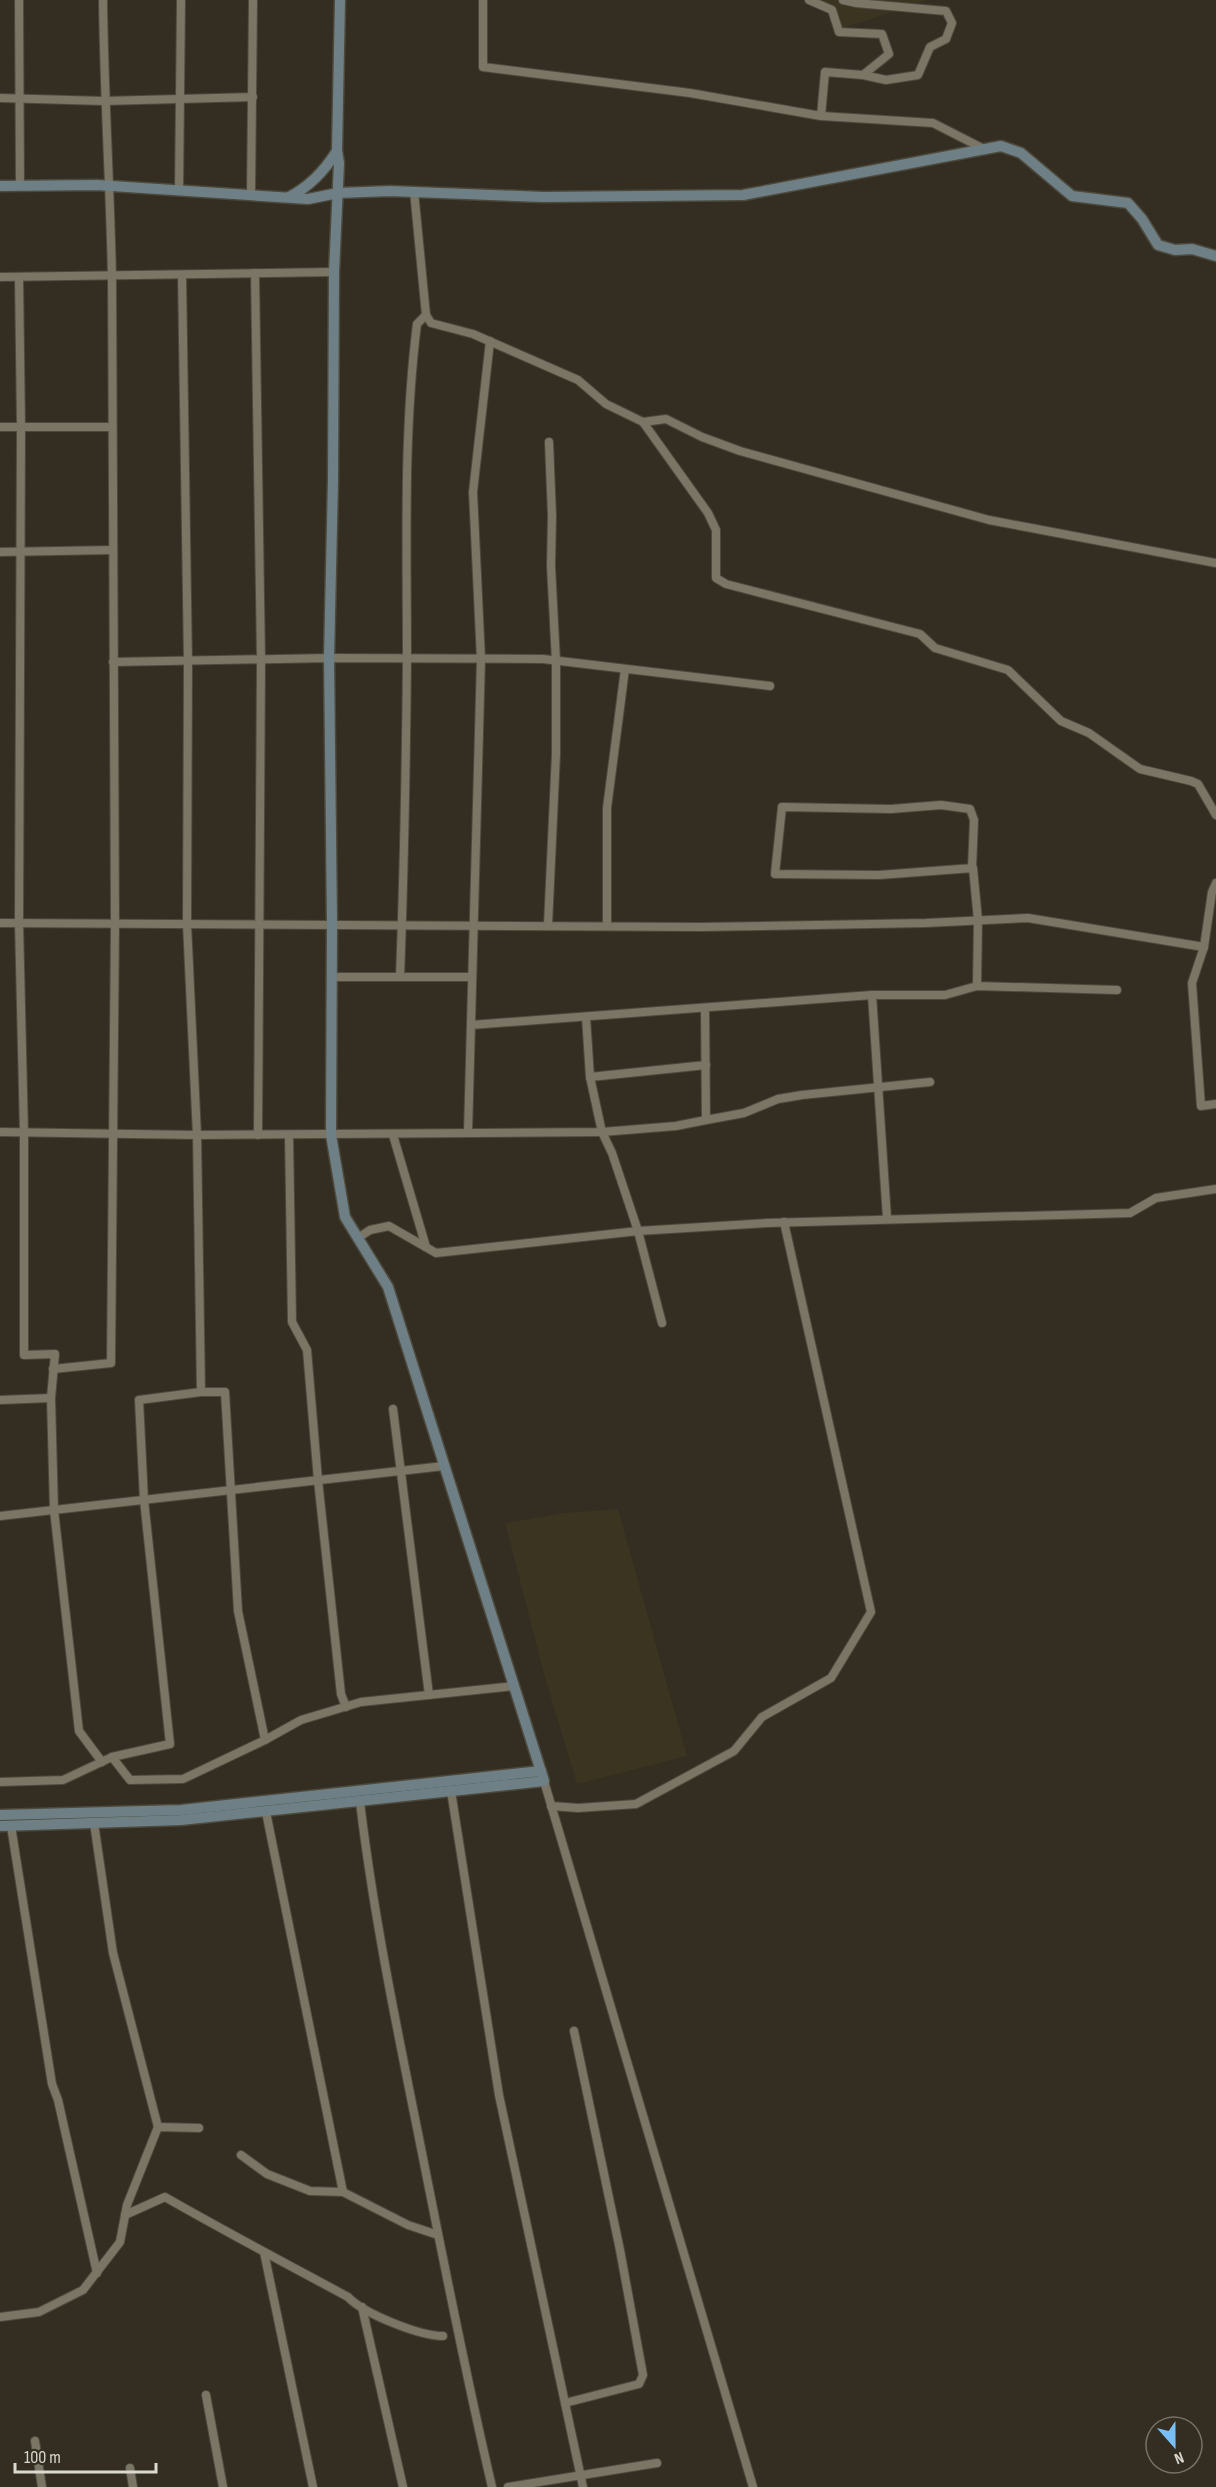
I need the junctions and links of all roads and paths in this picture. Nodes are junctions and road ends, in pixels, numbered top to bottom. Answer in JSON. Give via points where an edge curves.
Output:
{"nodes":[{"id":1,"x":19,"y":0,"type":"edge"},
{"id":2,"x":103,"y":0,"type":"edge"},
{"id":3,"x":181,"y":0,"type":"edge"},
{"id":4,"x":253,"y":0,"type":"edge"},
{"id":5,"x":340,"y":0,"type":"edge"},
{"id":6,"x":483,"y":0,"type":"edge"},
{"id":7,"x":809,"y":0,"type":"edge"},
{"id":8,"x":843,"y":0,"type":"edge"},
{"id":9,"x":863,"y":75,"type":"junction"},
{"id":10,"x":0,"y":98,"type":"edge"},
{"id":11,"x":19,"y":98,"type":"junction"},
{"id":12,"x":253,"y":98,"type":"junction"},
{"id":13,"x":180,"y":99,"type":"junction"},
{"id":14,"x":104,"y":101,"type":"junction"},
{"id":15,"x":821,"y":116,"type":"junction"},
{"id":16,"x":984,"y":149,"type":"junction"},
{"id":17,"x":337,"y":151,"type":"junction"},
{"id":18,"x":0,"y":186,"type":"edge"},
{"id":19,"x":20,"y":186,"type":"junction"},
{"id":20,"x":110,"y":186,"type":"junction"},
{"id":21,"x":179,"y":191,"type":"junction"},
{"id":22,"x":414,"y":191,"type":"junction"},
{"id":23,"x":338,"y":193,"type":"junction"},
{"id":24,"x":251,"y":194,"type":"junction"},
{"id":25,"x":289,"y":197,"type":"junction"},
{"id":26,"x":1216,"y":256,"type":"edge"},
{"id":27,"x":334,"y":272,"type":"junction"},
{"id":28,"x":255,"y":273,"type":"junction"},
{"id":29,"x":182,"y":275,"type":"junction"},
{"id":30,"x":112,"y":276,"type":"junction"},
{"id":31,"x":0,"y":277,"type":"edge"},
{"id":32,"x":19,"y":277,"type":"junction"},
{"id":33,"x":426,"y":315,"type":"junction"},
{"id":34,"x":490,"y":341,"type":"junction"},
{"id":35,"x":643,"y":422,"type":"junction"},
{"id":36,"x":112,"y":427,"type":"junction"},
{"id":37,"x":0,"y":428,"type":"edge"},
{"id":38,"x":21,"y":428,"type":"junction"},
{"id":39,"x":549,"y":442,"type":"dead end"},
{"id":40,"x":113,"y":550,"type":"junction"},
{"id":41,"x":0,"y":552,"type":"edge"},
{"id":42,"x":20,"y":552,"type":"junction"},
{"id":43,"x":1216,"y":563,"type":"edge"},
{"id":44,"x":329,"y":658,"type":"junction"},
{"id":45,"x":407,"y":659,"type":"junction"},
{"id":46,"x":481,"y":659,"type":"junction"},
{"id":47,"x":261,"y":660,"type":"junction"},
{"id":48,"x":556,"y":661,"type":"junction"},
{"id":49,"x":113,"y":662,"type":"junction"},
{"id":50,"x":188,"y":662,"type":"junction"},
{"id":51,"x":625,"y":669,"type":"junction"},
{"id":52,"x":770,"y":686,"type":"dead end"},
{"id":53,"x":1216,"y":815,"type":"edge"},
{"id":54,"x":972,"y":867,"type":"junction"},
{"id":55,"x":1216,"y":883,"type":"edge"},
{"id":56,"x":978,"y":920,"type":"junction"},
{"id":57,"x":0,"y":922,"type":"edge"},
{"id":58,"x":20,"y":923,"type":"junction"},
{"id":59,"x":115,"y":923,"type":"junction"},
{"id":60,"x":187,"y":924,"type":"junction"},
{"id":61,"x":260,"y":924,"type":"junction"},
{"id":62,"x":332,"y":925,"type":"junction"},
{"id":63,"x":402,"y":925,"type":"junction"},
{"id":64,"x":474,"y":925,"type":"junction"},
{"id":65,"x":548,"y":925,"type":"junction"},
{"id":66,"x":607,"y":926,"type":"junction"},
{"id":67,"x":1204,"y":947,"type":"junction"},
{"id":68,"x":332,"y":977,"type":"junction"},
{"id":69,"x":400,"y":977,"type":"junction"},
{"id":70,"x":472,"y":977,"type":"junction"},
{"id":71,"x":977,"y":986,"type":"junction"},
{"id":72,"x":1117,"y":990,"type":"dead end"},
{"id":73,"x":872,"y":995,"type":"junction"},
{"id":74,"x":705,"y":1008,"type":"junction"},
{"id":75,"x":586,"y":1017,"type":"junction"},
{"id":76,"x":471,"y":1025,"type":"junction"},
{"id":77,"x":706,"y":1065,"type":"junction"},
{"id":78,"x":590,"y":1077,"type":"junction"},
{"id":79,"x":930,"y":1082,"type":"dead end"},
{"id":80,"x":877,"y":1087,"type":"junction"},
{"id":81,"x":1216,"y":1104,"type":"edge"},
{"id":82,"x":705,"y":1120,"type":"junction"},
{"id":83,"x":0,"y":1132,"type":"edge"},
{"id":84,"x":602,"y":1132,"type":"junction"},
{"id":85,"x":24,"y":1133,"type":"junction"},
{"id":86,"x":468,"y":1133,"type":"junction"},
{"id":87,"x":393,"y":1134,"type":"junction"},
{"id":88,"x":114,"y":1135,"type":"junction"},
{"id":89,"x":197,"y":1135,"type":"junction"},
{"id":90,"x":258,"y":1135,"type":"junction"},
{"id":91,"x":289,"y":1135,"type":"junction"},
{"id":92,"x":331,"y":1135,"type":"junction"},
{"id":93,"x":1216,"y":1189,"type":"edge"},
{"id":94,"x":887,"y":1218,"type":"junction"},
{"id":95,"x":784,"y":1222,"type":"junction"},
{"id":96,"x":638,"y":1231,"type":"junction"},
{"id":97,"x":358,"y":1238,"type":"junction"},
{"id":98,"x":426,"y":1247,"type":"junction"},
{"id":99,"x":662,"y":1323,"type":"dead end"},
{"id":100,"x":53,"y":1369,"type":"junction"},
{"id":101,"x":201,"y":1392,"type":"junction"},
{"id":102,"x":51,"y":1398,"type":"junction"},
{"id":103,"x":0,"y":1400,"type":"edge"},
{"id":104,"x":393,"y":1408,"type":"dead end"},
{"id":105,"x":444,"y":1466,"type":"junction"},
{"id":106,"x":401,"y":1471,"type":"junction"},
{"id":107,"x":318,"y":1480,"type":"junction"},
{"id":108,"x":231,"y":1490,"type":"junction"},
{"id":109,"x":144,"y":1500,"type":"junction"},
{"id":110,"x":54,"y":1510,"type":"junction"},
{"id":111,"x":0,"y":1516,"type":"edge"},
{"id":112,"x":514,"y":1686,"type":"junction"},
{"id":113,"x":429,"y":1695,"type":"junction"},
{"id":114,"x":346,"y":1707,"type":"junction"},
{"id":115,"x":266,"y":1740,"type":"junction"},
{"id":116,"x":112,"y":1758,"type":"junction"},
{"id":117,"x":102,"y":1762,"type":"junction"},
{"id":118,"x":542,"y":1776,"type":"junction"},
{"id":119,"x":0,"y":1782,"type":"edge"},
{"id":120,"x":451,"y":1791,"type":"junction"},
{"id":121,"x":360,"y":1802,"type":"junction"},
{"id":122,"x":551,"y":1806,"type":"junction"},
{"id":123,"x":266,"y":1812,"type":"junction"},
{"id":124,"x":0,"y":1815,"type":"edge"},
{"id":125,"x":94,"y":1823,"type":"junction"},
{"id":126,"x":6,"y":1826,"type":"edge"},
{"id":127,"x":574,"y":2031,"type":"dead end"},
{"id":128,"x":158,"y":2127,"type":"junction"},
{"id":129,"x":199,"y":2128,"type":"dead end"},
{"id":130,"x":241,"y":2155,"type":"dead end"},
{"id":131,"x":343,"y":2192,"type":"junction"},
{"id":132,"x":125,"y":2215,"type":"junction"},
{"id":133,"x":438,"y":2235,"type":"junction"},
{"id":134,"x":264,"y":2252,"type":"junction"},
{"id":135,"x":97,"y":2273,"type":"junction"},
{"id":136,"x":362,"y":2307,"type":"junction"},
{"id":137,"x":0,"y":2317,"type":"edge"},
{"id":138,"x":443,"y":2336,"type":"dead end"},
{"id":139,"x":206,"y":2395,"type":"dead end"},
{"id":140,"x":565,"y":2403,"type":"junction"},
{"id":141,"x":35,"y":2441,"type":"dead end"},
{"id":142,"x":657,"y":2463,"type":"dead end"},
{"id":143,"x":130,"y":2468,"type":"dead end"},
{"id":144,"x":580,"y":2475,"type":"junction"},
{"id":145,"x":42,"y":2487,"type":"edge"},
{"id":146,"x":133,"y":2487,"type":"edge"},
{"id":147,"x":223,"y":2487,"type":"edge"},
{"id":148,"x":313,"y":2487,"type":"edge"},
{"id":149,"x":403,"y":2487,"type":"edge"},
{"id":150,"x":492,"y":2487,"type":"edge"},
{"id":151,"x":508,"y":2487,"type":"edge"},
{"id":152,"x":583,"y":2487,"type":"edge"},
{"id":153,"x":753,"y":2487,"type":"edge"}],
"edges":[{"from":1,"to":11,"type":"street"},
{"from":2,"to":14,"type":"street"},
{"from":3,"to":13,"type":"street"},
{"from":4,"to":12,"type":"street"},
{"from":5,"to":17,"type":"street"},
{"from":6,"to":15,"type":"street","via":[[483,67],[690,93]]},
{"from":7,"to":9,"type":"street","via":[[831,9],[839,32],[882,34],[889,54]]},
{"from":8,"to":9,"type":"street","via":[[946,11],[952,23],[946,39],[930,47],[918,75],[886,81]]},
{"from":9,"to":15,"type":"street","via":[[825,72]]},
{"from":10,"to":11,"type":"street"},
{"from":11,"to":14,"type":"street"},
{"from":11,"to":19,"type":"street"},
{"from":12,"to":13,"type":"street"},
{"from":12,"to":24,"type":"street"},
{"from":13,"to":14,"type":"street"},
{"from":13,"to":21,"type":"street"},
{"from":14,"to":20,"type":"street"},
{"from":15,"to":16,"type":"street","via":[[933,123]]},
{"from":16,"to":22,"type":"street","via":[[743,195],[543,197]]},
{"from":16,"to":26,"type":"street","via":[[1001,146],[1020,153],[1072,196],[1128,203],[1158,245]]},
{"from":17,"to":23,"type":"street"},
{"from":17,"to":25,"type":"street","via":[[326,168]]},
{"from":18,"to":19,"type":"street"},
{"from":19,"to":20,"type":"street"},
{"from":20,"to":21,"type":"street"},
{"from":20,"to":30,"type":"street"},
{"from":21,"to":24,"type":"street"},
{"from":22,"to":23,"type":"street"},
{"from":22,"to":33,"type":"street"},
{"from":23,"to":25,"type":"street","via":[[308,199]]},
{"from":23,"to":27,"type":"street"},
{"from":24,"to":25,"type":"street"},
{"from":27,"to":28,"type":"street"},
{"from":27,"to":44,"type":"street"},
{"from":28,"to":29,"type":"street"},
{"from":28,"to":47,"type":"street"},
{"from":29,"to":30,"type":"street"},
{"from":29,"to":50,"type":"street"},
{"from":30,"to":32,"type":"street"},
{"from":30,"to":36,"type":"street"},
{"from":31,"to":32,"type":"street"},
{"from":32,"to":38,"type":"street"},
{"from":33,"to":34,"type":"street","via":[[431,323]]},
{"from":33,"to":45,"type":"street","via":[[417,324],[411,366],[406,478]]},
{"from":34,"to":35,"type":"street","via":[[578,380],[606,404]]},
{"from":34,"to":46,"type":"street","via":[[473,492]]},
{"from":35,"to":43,"type":"street","via":[[666,419],[740,451],[989,520]]},
{"from":35,"to":53,"type":"street","via":[[708,513],[716,530],[717,578],[726,584],[920,634],[934,648],[1008,670],[1061,720],[1140,769],[1198,784]]},
{"from":36,"to":38,"type":"street"},
{"from":36,"to":40,"type":"street"},
{"from":37,"to":38,"type":"street"},
{"from":38,"to":42,"type":"street"},
{"from":39,"to":48,"type":"street"},
{"from":40,"to":42,"type":"street"},
{"from":40,"to":49,"type":"street"},
{"from":41,"to":42,"type":"street"},
{"from":42,"to":58,"type":"street"},
{"from":44,"to":45,"type":"street"},
{"from":44,"to":47,"type":"street"},
{"from":44,"to":62,"type":"street"},
{"from":45,"to":46,"type":"street"},
{"from":45,"to":63,"type":"street"},
{"from":46,"to":48,"type":"street"},
{"from":46,"to":64,"type":"street"},
{"from":47,"to":50,"type":"street"},
{"from":47,"to":61,"type":"street"},
{"from":48,"to":51,"type":"street"},
{"from":48,"to":65,"type":"street"},
{"from":49,"to":50,"type":"street"},
{"from":49,"to":59,"type":"street"},
{"from":50,"to":60,"type":"street"},
{"from":51,"to":52,"type":"street"},
{"from":51,"to":66,"type":"street","via":[[607,808]]},
{"from":54,"to":54,"type":"street","via":[[879,875],[775,874],[782,807],[970,809],[974,820]]},
{"from":54,"to":56,"type":"street"},
{"from":55,"to":67,"type":"street"},
{"from":56,"to":66,"type":"street"},
{"from":56,"to":67,"type":"street","via":[[1028,918]]},
{"from":56,"to":71,"type":"street"},
{"from":57,"to":58,"type":"street"},
{"from":58,"to":59,"type":"street"},
{"from":58,"to":85,"type":"street"},
{"from":59,"to":60,"type":"street"},
{"from":59,"to":88,"type":"street"},
{"from":60,"to":61,"type":"street"},
{"from":60,"to":89,"type":"street"},
{"from":61,"to":62,"type":"street"},
{"from":61,"to":90,"type":"street"},
{"from":62,"to":63,"type":"street"},
{"from":62,"to":68,"type":"street"},
{"from":63,"to":64,"type":"street"},
{"from":63,"to":69,"type":"street"},
{"from":64,"to":65,"type":"street"},
{"from":64,"to":70,"type":"street"},
{"from":65,"to":66,"type":"street"},
{"from":67,"to":81,"type":"street","via":[[1192,983],[1201,1106]]},
{"from":68,"to":69,"type":"street"},
{"from":68,"to":92,"type":"street"},
{"from":69,"to":70,"type":"street"},
{"from":70,"to":76,"type":"street"},
{"from":71,"to":72,"type":"street"},
{"from":71,"to":73,"type":"street","via":[[945,995]]},
{"from":73,"to":74,"type":"street"},
{"from":73,"to":80,"type":"street"},
{"from":74,"to":75,"type":"street"},
{"from":74,"to":77,"type":"street"},
{"from":75,"to":76,"type":"street"},
{"from":75,"to":78,"type":"street"},
{"from":76,"to":86,"type":"street"},
{"from":77,"to":78,"type":"street"},
{"from":77,"to":82,"type":"street"},
{"from":78,"to":84,"type":"street"},
{"from":79,"to":80,"type":"street"},
{"from":80,"to":82,"type":"street","via":[[786,1098],[744,1113]]},
{"from":80,"to":94,"type":"street"},
{"from":82,"to":84,"type":"street"},
{"from":83,"to":85,"type":"street"},
{"from":84,"to":86,"type":"street"},
{"from":84,"to":96,"type":"street"},
{"from":85,"to":88,"type":"street"},
{"from":85,"to":100,"type":"street","via":[[24,1355],[55,1354]]},
{"from":86,"to":87,"type":"street"},
{"from":87,"to":92,"type":"street"},
{"from":87,"to":98,"type":"street"},
{"from":88,"to":89,"type":"street"},
{"from":88,"to":100,"type":"street","via":[[111,1363]]},
{"from":89,"to":90,"type":"street"},
{"from":89,"to":101,"type":"street"},
{"from":90,"to":91,"type":"street"},
{"from":91,"to":92,"type":"street"},
{"from":91,"to":107,"type":"street","via":[[292,1322],[307,1350]]},
{"from":92,"to":97,"type":"street","via":[[345,1217]]},
{"from":93,"to":94,"type":"street","via":[[1156,1198],[1130,1213]]},
{"from":94,"to":95,"type":"street"},
{"from":95,"to":96,"type":"street"},
{"from":95,"to":122,"type":"street","via":[[871,1612],[831,1677],[762,1717],[734,1751],[636,1804]]},
{"from":96,"to":98,"type":"street","via":[[436,1253]]},
{"from":96,"to":99,"type":"street"},
{"from":97,"to":98,"type":"street","via":[[370,1230],[389,1226]]},
{"from":97,"to":105,"type":"street","via":[[388,1287]]},
{"from":100,"to":102,"type":"street"},
{"from":101,"to":108,"type":"street","via":[[225,1392]]},
{"from":101,"to":109,"type":"street","via":[[140,1400]]},
{"from":102,"to":103,"type":"street"},
{"from":102,"to":110,"type":"street"},
{"from":104,"to":106,"type":"street"},
{"from":105,"to":106,"type":"street"},
{"from":105,"to":112,"type":"street"},
{"from":106,"to":107,"type":"street"},
{"from":106,"to":113,"type":"street"},
{"from":107,"to":108,"type":"street"},
{"from":107,"to":114,"type":"street","via":[[341,1694]]},
{"from":108,"to":109,"type":"street"},
{"from":108,"to":115,"type":"street","via":[[238,1611]]},
{"from":109,"to":110,"type":"street"},
{"from":109,"to":116,"type":"street","via":[[170,1744]]},
{"from":110,"to":111,"type":"street"},
{"from":110,"to":117,"type":"street","via":[[80,1731]]},
{"from":112,"to":113,"type":"street"},
{"from":112,"to":118,"type":"street"},
{"from":113,"to":114,"type":"street"},
{"from":114,"to":115,"type":"street","via":[[301,1720]]},
{"from":115,"to":116,"type":"street","via":[[183,1779],[130,1780]]},
{"from":116,"to":117,"type":"street"},
{"from":117,"to":119,"type":"street","via":[[63,1780]]},
{"from":118,"to":120,"type":"street"},
{"from":118,"to":122,"type":"street"},
{"from":118,"to":124,"type":"street","via":[[181,1810]]},
{"from":120,"to":121,"type":"street"},
{"from":120,"to":140,"type":"street","via":[[499,2095]]},
{"from":121,"to":123,"type":"street"},
{"from":121,"to":133,"type":"street","via":[[380,1942]]},
{"from":122,"to":153,"type":"street"},
{"from":123,"to":125,"type":"street"},
{"from":123,"to":131,"type":"street"},
{"from":125,"to":126,"type":"street"},
{"from":125,"to":128,"type":"street","via":[[113,1953]]},
{"from":126,"to":135,"type":"street","via":[[52,2084]]},
{"from":127,"to":140,"type":"street","via":[[643,2375],[639,2384]]},
{"from":128,"to":129,"type":"street"},
{"from":128,"to":132,"type":"street"},
{"from":130,"to":131,"type":"street","via":[[267,2174],[310,2192]]},
{"from":131,"to":133,"type":"street","via":[[408,2225]]},
{"from":132,"to":134,"type":"street","via":[[165,2198]]},
{"from":132,"to":135,"type":"street","via":[[120,2242]]},
{"from":133,"to":150,"type":"street"},
{"from":134,"to":136,"type":"street"},
{"from":134,"to":148,"type":"street"},
{"from":135,"to":137,"type":"street","via":[[83,2290],[39,2312]]},
{"from":136,"to":138,"type":"street","via":[[430,2336]]},
{"from":136,"to":149,"type":"street"},
{"from":139,"to":147,"type":"street"},
{"from":140,"to":144,"type":"street"},
{"from":141,"to":145,"type":"street"},
{"from":142,"to":144,"type":"street"},
{"from":143,"to":146,"type":"street"},
{"from":144,"to":151,"type":"street"},
{"from":144,"to":152,"type":"street"}]}
